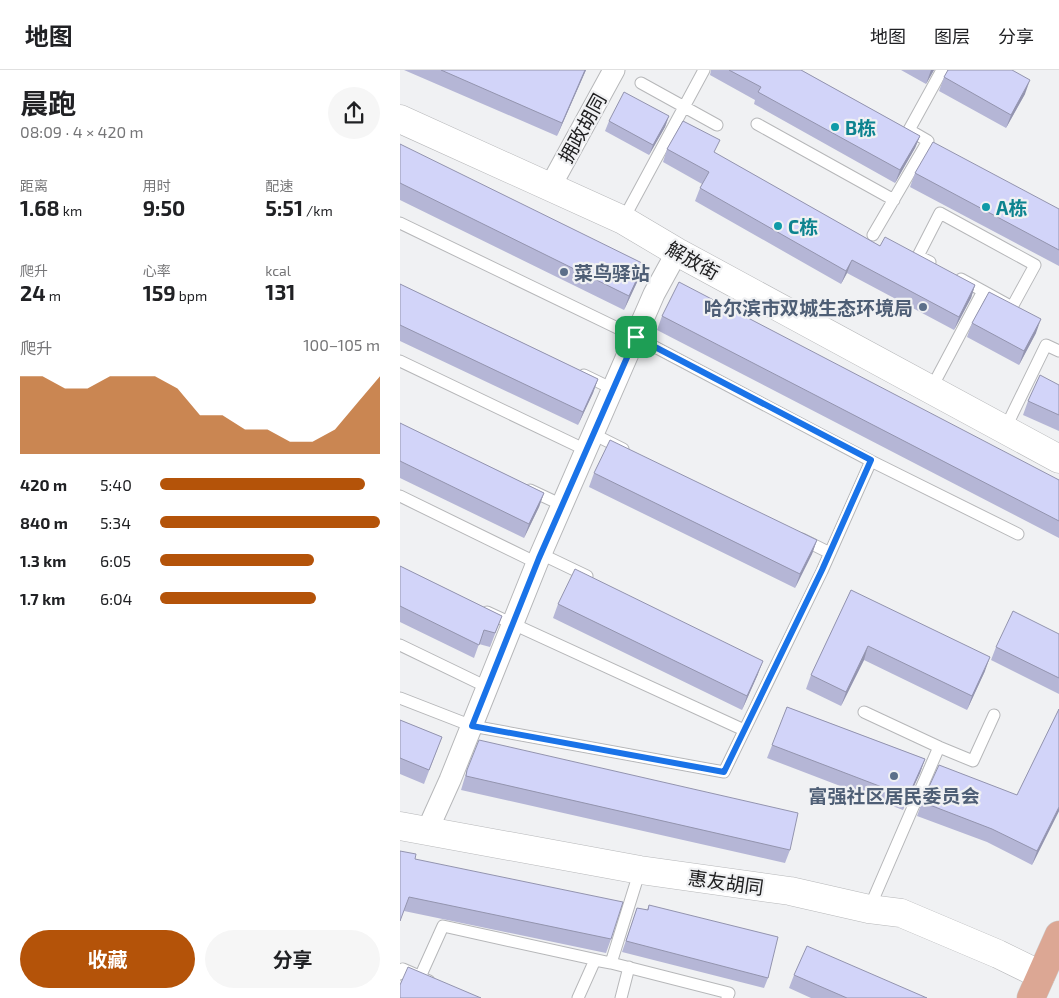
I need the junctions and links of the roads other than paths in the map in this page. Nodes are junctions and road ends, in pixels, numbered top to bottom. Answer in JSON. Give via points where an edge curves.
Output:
{"nodes":[{"id":1,"x":614,"y":70,"type":"edge"},
{"id":2,"x":704,"y":70,"type":"edge"},
{"id":3,"x":942,"y":70,"type":"edge"},
{"id":4,"x":641,"y":83,"type":"dead end"},
{"id":5,"x":686,"y":108,"type":"junction"},
{"id":6,"x":400,"y":120,"type":"edge"},
{"id":7,"x":757,"y":124,"type":"dead end"},
{"id":8,"x":717,"y":125,"type":"dead end"},
{"id":9,"x":550,"y":187,"type":"junction"},
{"id":10,"x":894,"y":200,"type":"junction"},
{"id":11,"x":623,"y":220,"type":"junction"},
{"id":12,"x":400,"y":223,"type":"edge"},
{"id":13,"x":874,"y":235,"type":"dead end"},
{"id":14,"x":677,"y":252,"type":"junction"},
{"id":15,"x":983,"y":291,"type":"junction"},
{"id":16,"x":636,"y":337,"type":"junction"},
{"id":17,"x":1059,"y":351,"type":"edge"},
{"id":18,"x":400,"y":361,"type":"edge"},
{"id":19,"x":577,"y":372,"type":"edge"},
{"id":20,"x":613,"y":389,"type":"junction"},
{"id":21,"x":930,"y":389,"type":"junction"},
{"id":22,"x":1005,"y":429,"type":"junction"},
{"id":23,"x":589,"y":442,"type":"junction"},
{"id":24,"x":637,"y":456,"type":"edge"},
{"id":25,"x":1059,"y":458,"type":"edge"},
{"id":26,"x":871,"y":460,"type":"junction"},
{"id":27,"x":519,"y":484,"type":"edge"},
{"id":28,"x":400,"y":496,"type":"edge"},
{"id":29,"x":562,"y":506,"type":"junction"},
{"id":30,"x":1018,"y":534,"type":"dead end"},
{"id":31,"x":795,"y":535,"type":"edge"},
{"id":32,"x":830,"y":553,"type":"junction"},
{"id":33,"x":539,"y":558,"type":"junction"},
{"id":34,"x":601,"y":583,"type":"edge"},
{"id":35,"x":478,"y":608,"type":"edge"},
{"id":36,"x":512,"y":624,"type":"junction"},
{"id":37,"x":400,"y":645,"type":"edge"},
{"id":38,"x":487,"y":687,"type":"junction"},
{"id":39,"x":400,"y":698,"type":"edge"},
{"id":40,"x":864,"y":712,"type":"dead end"},
{"id":41,"x":994,"y":715,"type":"dead end"},
{"id":42,"x":472,"y":726,"type":"junction"},
{"id":43,"x":744,"y":730,"type":"junction"},
{"id":44,"x":940,"y":747,"type":"junction"},
{"id":45,"x":400,"y":826,"type":"edge"},
{"id":46,"x":427,"y":831,"type":"junction"},
{"id":47,"x":640,"y":870,"type":"junction"},
{"id":48,"x":869,"y":909,"type":"junction"},
{"id":49,"x":1059,"y":935,"type":"edge"},
{"id":50,"x":595,"y":960,"type":"junction"},
{"id":51,"x":611,"y":963,"type":"junction"},
{"id":52,"x":630,"y":968,"type":"junction"},
{"id":53,"x":400,"y":974,"type":"edge"},
{"id":54,"x":420,"y":977,"type":"junction"},
{"id":55,"x":436,"y":984,"type":"edge"},
{"id":56,"x":1036,"y":986,"type":"edge"},
{"id":57,"x":578,"y":998,"type":"edge"},
{"id":58,"x":620,"y":998,"type":"edge"},
{"id":59,"x":728,"y":998,"type":"edge"}],
"edges":[{"from":1,"to":9,"type":"street","name":"拥政胡同"},
{"from":2,"to":5,"type":"lane"},
{"from":3,"to":10,"type":"lane","via":[[905,128],[928,140]]},
{"from":4,"to":5,"type":"lane"},
{"from":5,"to":8,"type":"lane"},
{"from":5,"to":11,"type":"lane"},
{"from":6,"to":9,"type":"street","name":"解放街"},
{"from":7,"to":10,"type":"lane"},
{"from":9,"to":11,"type":"street","name":"解放街"},
{"from":10,"to":13,"type":"lane"},
{"from":11,"to":14,"type":"street","name":"解放街"},
{"from":12,"to":16,"type":"lane"},
{"from":14,"to":16,"type":"street"},
{"from":14,"to":21,"type":"street","name":"解放街"},
{"from":15,"to":15,"type":"lane","via":[[918,256],[940,213],[1036,265],[1012,307]]},
{"from":15,"to":21,"type":"lane"},
{"from":16,"to":20,"type":"street"},
{"from":16,"to":26,"type":"lane"},
{"from":17,"to":22,"type":"lane","via":[[1046,345]]},
{"from":18,"to":23,"type":"lane"},
{"from":19,"to":20,"type":"lane"},
{"from":20,"to":23,"type":"street"},
{"from":21,"to":22,"type":"street","name":"解放街"},
{"from":22,"to":25,"type":"street","name":"解放街"},
{"from":23,"to":24,"type":"lane"},
{"from":23,"to":29,"type":"street"},
{"from":26,"to":30,"type":"lane"},
{"from":26,"to":32,"type":"lane"},
{"from":27,"to":29,"type":"lane"},
{"from":28,"to":33,"type":"lane"},
{"from":29,"to":33,"type":"street"},
{"from":31,"to":32,"type":"lane"},
{"from":32,"to":43,"type":"lane","via":[[770,666]]},
{"from":33,"to":34,"type":"lane"},
{"from":33,"to":36,"type":"street"},
{"from":35,"to":36,"type":"lane"},
{"from":36,"to":38,"type":"street"},
{"from":36,"to":43,"type":"lane"},
{"from":37,"to":38,"type":"lane"},
{"from":38,"to":42,"type":"street"},
{"from":39,"to":42,"type":"lane"},
{"from":40,"to":44,"type":"lane"},
{"from":41,"to":44,"type":"lane","via":[[973,761]]},
{"from":42,"to":43,"type":"lane","via":[[724,772]]},
{"from":42,"to":46,"type":"street"},
{"from":44,"to":48,"type":"lane"},
{"from":45,"to":46,"type":"street","name":"惠友胡同"},
{"from":46,"to":47,"type":"street","name":"惠友胡同"},
{"from":47,"to":48,"type":"street","name":"惠友胡同","via":[[790,891]]},
{"from":47,"to":51,"type":"lane"},
{"from":48,"to":56,"type":"street","name":"惠友胡同","via":[[901,913],[998,954]]},
{"from":49,"to":56,"type":"main road"},
{"from":50,"to":51,"type":"lane"},
{"from":50,"to":54,"type":"lane","via":[[443,926]]},
{"from":50,"to":57,"type":"lane"},
{"from":51,"to":52,"type":"lane"},
{"from":52,"to":58,"type":"lane"},
{"from":52,"to":59,"type":"lane","via":[[729,993]]},
{"from":53,"to":54,"type":"lane","via":[[403,969]]},
{"from":54,"to":55,"type":"lane"}]}
